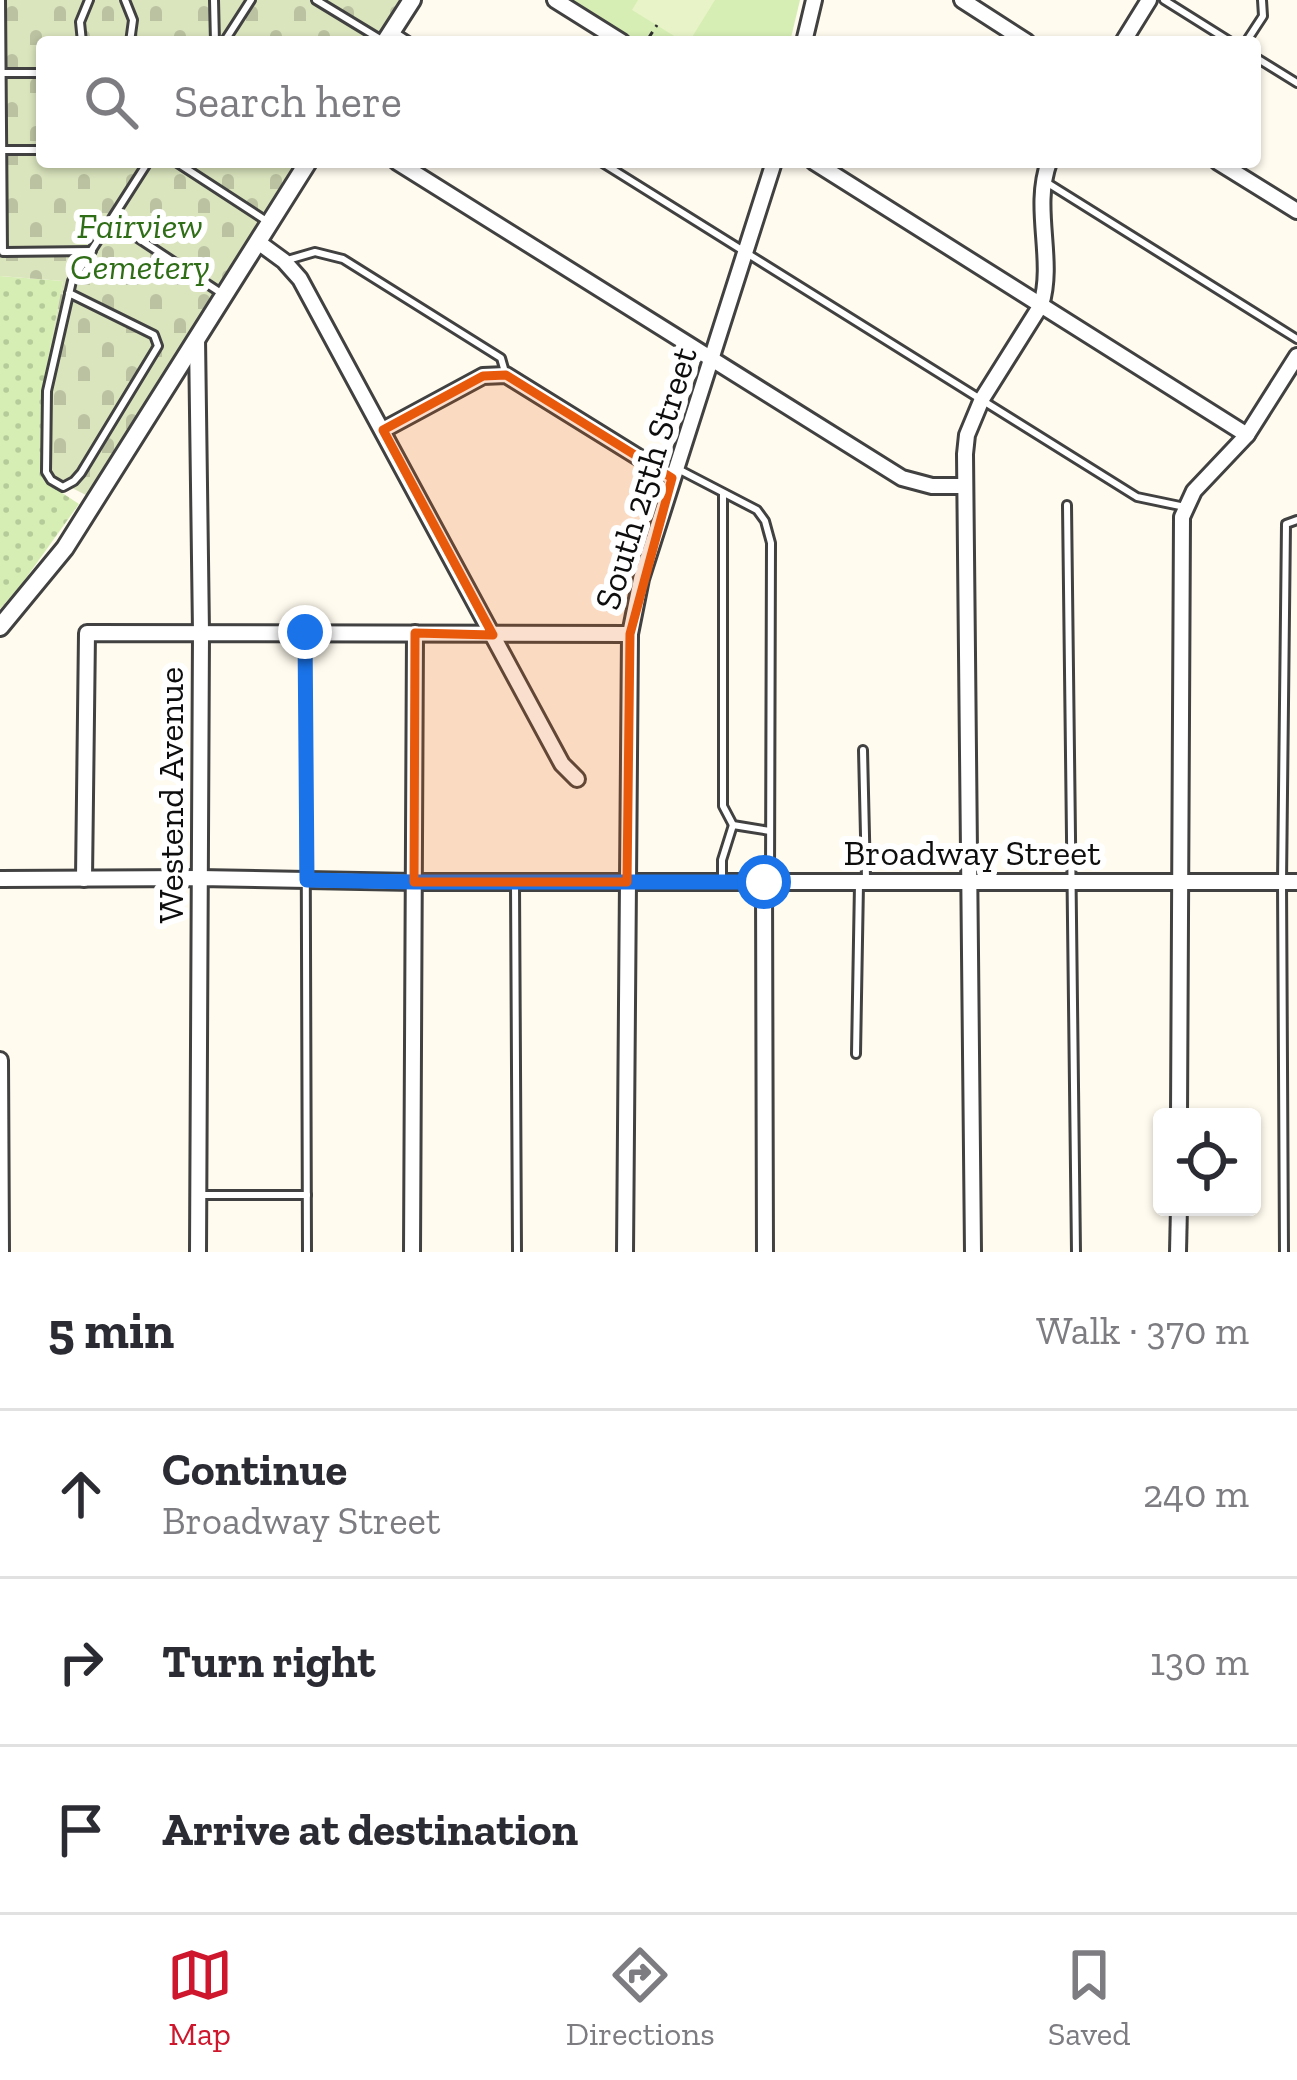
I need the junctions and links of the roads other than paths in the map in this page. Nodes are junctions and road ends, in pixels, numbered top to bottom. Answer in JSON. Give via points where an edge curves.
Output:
{"nodes":[{"id":1,"x":1,"y":0,"type":"edge"},
{"id":2,"x":89,"y":0,"type":"edge"},
{"id":3,"x":125,"y":0,"type":"edge"},
{"id":4,"x":214,"y":0,"type":"edge"},
{"id":5,"x":250,"y":0,"type":"edge"},
{"id":6,"x":316,"y":0,"type":"edge"},
{"id":7,"x":412,"y":0,"type":"edge"},
{"id":8,"x":555,"y":0,"type":"edge"},
{"id":9,"x":814,"y":0,"type":"edge"},
{"id":10,"x":962,"y":0,"type":"edge"},
{"id":11,"x":1149,"y":0,"type":"edge"},
{"id":12,"x":1164,"y":0,"type":"edge"},
{"id":13,"x":1262,"y":0,"type":"edge"},
{"id":14,"x":81,"y":36,"type":"edge"},
{"id":15,"x":131,"y":36,"type":"edge"},
{"id":16,"x":218,"y":36,"type":"edge"},
{"id":17,"x":223,"y":36,"type":"edge"},
{"id":18,"x":383,"y":36,"type":"edge"},
{"id":19,"x":388,"y":36,"type":"edge"},
{"id":20,"x":612,"y":36,"type":"edge"},
{"id":21,"x":805,"y":36,"type":"edge"},
{"id":22,"x":1019,"y":36,"type":"edge"},
{"id":23,"x":1127,"y":36,"type":"edge"},
{"id":24,"x":1221,"y":36,"type":"edge"},
{"id":25,"x":1250,"y":36,"type":"edge"},
{"id":26,"x":1261,"y":61,"type":"edge"},
{"id":27,"x":2,"y":73,"type":"edge"},
{"id":28,"x":36,"y":73,"type":"edge"},
{"id":29,"x":1297,"y":83,"type":"edge"},
{"id":30,"x":1,"y":150,"type":"edge"},
{"id":31,"x":36,"y":150,"type":"edge"},
{"id":32,"x":144,"y":168,"type":"edge"},
{"id":33,"x":185,"y":168,"type":"edge"},
{"id":34,"x":304,"y":168,"type":"edge"},
{"id":35,"x":407,"y":168,"type":"edge"},
{"id":36,"x":610,"y":168,"type":"edge"},
{"id":37,"x":772,"y":168,"type":"edge"},
{"id":38,"x":824,"y":168,"type":"edge"},
{"id":39,"x":1047,"y":168,"type":"edge"},
{"id":40,"x":1229,"y":168,"type":"edge"},
{"id":41,"x":1043,"y":180,"type":"junction"},
{"id":42,"x":1297,"y":211,"type":"edge"},
{"id":43,"x":112,"y":221,"type":"junction"},
{"id":44,"x":270,"y":224,"type":"junction"},
{"id":45,"x":259,"y":242,"type":"junction"},
{"id":46,"x":92,"y":251,"type":"junction"},
{"id":47,"x":2,"y":252,"type":"edge"},
{"id":48,"x":745,"y":253,"type":"junction"},
{"id":49,"x":284,"y":261,"type":"junction"},
{"id":50,"x":69,"y":293,"type":"junction"},
{"id":51,"x":225,"y":295,"type":"junction"},
{"id":52,"x":1041,"y":305,"type":"junction"},
{"id":53,"x":196,"y":338,"type":"junction"},
{"id":54,"x":1297,"y":339,"type":"edge"},
{"id":55,"x":1297,"y":356,"type":"edge"},
{"id":56,"x":712,"y":358,"type":"junction"},
{"id":57,"x":500,"y":375,"type":"junction"},
{"id":58,"x":982,"y":399,"type":"junction"},
{"id":59,"x":383,"y":430,"type":"junction"},
{"id":60,"x":1246,"y":435,"type":"junction"},
{"id":61,"x":674,"y":473,"type":"junction"},
{"id":62,"x":965,"y":486,"type":"junction"},
{"id":63,"x":722,"y":493,"type":"junction"},
{"id":64,"x":1067,"y":506,"type":"dead end"},
{"id":65,"x":1184,"y":512,"type":"junction"},
{"id":66,"x":1297,"y":520,"type":"edge"},
{"id":67,"x":0,"y":627,"type":"edge"},
{"id":68,"x":201,"y":632,"type":"junction"},
{"id":69,"x":305,"y":632,"type":"junction"},
{"id":70,"x":415,"y":634,"type":"junction"},
{"id":71,"x":629,"y":634,"type":"junction"},
{"id":72,"x":493,"y":635,"type":"junction"},
{"id":73,"x":863,"y":750,"type":"dead end"},
{"id":74,"x":577,"y":779,"type":"dead end"},
{"id":75,"x":733,"y":825,"type":"junction"},
{"id":76,"x":770,"y":831,"type":"junction"},
{"id":77,"x":199,"y":878,"type":"junction"},
{"id":78,"x":0,"y":879,"type":"edge"},
{"id":79,"x":84,"y":879,"type":"junction"},
{"id":80,"x":307,"y":880,"type":"junction"},
{"id":81,"x":863,"y":881,"type":"junction"},
{"id":82,"x":968,"y":881,"type":"junction"},
{"id":83,"x":1180,"y":881,"type":"junction"},
{"id":84,"x":414,"y":882,"type":"junction"},
{"id":85,"x":515,"y":882,"type":"junction"},
{"id":86,"x":627,"y":882,"type":"junction"},
{"id":87,"x":722,"y":882,"type":"junction"},
{"id":88,"x":767,"y":882,"type":"junction"},
{"id":89,"x":1073,"y":882,"type":"junction"},
{"id":90,"x":1290,"y":882,"type":"edge"},
{"id":91,"x":856,"y":1054,"type":"dead end"},
{"id":92,"x":3,"y":1058,"type":"edge"},
{"id":93,"x":1179,"y":1108,"type":"edge"},
{"id":94,"x":198,"y":1195,"type":"junction"},
{"id":95,"x":307,"y":1195,"type":"junction"},
{"id":96,"x":1179,"y":1216,"type":"edge"},
{"id":97,"x":1,"y":1252,"type":"edge"},
{"id":98,"x":198,"y":1252,"type":"edge"},
{"id":99,"x":307,"y":1252,"type":"edge"},
{"id":100,"x":412,"y":1252,"type":"edge"},
{"id":101,"x":517,"y":1252,"type":"edge"},
{"id":102,"x":625,"y":1252,"type":"edge"},
{"id":103,"x":765,"y":1252,"type":"edge"},
{"id":104,"x":973,"y":1252,"type":"edge"},
{"id":105,"x":1076,"y":1252,"type":"edge"},
{"id":106,"x":1178,"y":1252,"type":"edge"},
{"id":107,"x":1284,"y":1252,"type":"edge"}],
"edges":[{"from":1,"to":27,"type":"lane"},
{"from":2,"to":14,"type":"lane"},
{"from":3,"to":15,"type":"lane"},
{"from":4,"to":16,"type":"lane"},
{"from":5,"to":17,"type":"lane"},
{"from":6,"to":18,"type":"lane"},
{"from":7,"to":19,"type":"street"},
{"from":8,"to":20,"type":"street"},
{"from":9,"to":21,"type":"street"},
{"from":10,"to":22,"type":"street"},
{"from":11,"to":23,"type":"street"},
{"from":12,"to":24,"type":"lane"},
{"from":13,"to":25,"type":"lane","via":[[1263,16]]},
{"from":26,"to":29,"type":"lane"},
{"from":27,"to":28,"type":"lane"},
{"from":27,"to":30,"type":"lane"},
{"from":30,"to":31,"type":"lane"},
{"from":30,"to":47,"type":"lane"},
{"from":32,"to":43,"type":"lane"},
{"from":33,"to":44,"type":"lane"},
{"from":34,"to":44,"type":"street"},
{"from":35,"to":56,"type":"street"},
{"from":36,"to":48,"type":"lane"},
{"from":37,"to":48,"type":"street","name":"South 25th Street"},
{"from":38,"to":52,"type":"street"},
{"from":39,"to":41,"type":"street"},
{"from":40,"to":42,"type":"street"},
{"from":41,"to":52,"type":"street"},
{"from":41,"to":54,"type":"lane"},
{"from":43,"to":46,"type":"lane"},
{"from":43,"to":51,"type":"lane"},
{"from":44,"to":45,"type":"street"},
{"from":45,"to":49,"type":"street"},
{"from":45,"to":51,"type":"street"},
{"from":46,"to":47,"type":"lane"},
{"from":46,"to":50,"type":"lane"},
{"from":48,"to":56,"type":"street","name":"South 25th Street"},
{"from":48,"to":58,"type":"lane"},
{"from":49,"to":57,"type":"lane","via":[[315,252],[343,259],[502,358]]},
{"from":49,"to":59,"type":"street"},
{"from":50,"to":50,"type":"lane","via":[[154,335],[158,346],[81,473],[63,487],[46,472],[47,391]]},
{"from":51,"to":53,"type":"street"},
{"from":52,"to":58,"type":"street"},
{"from":52,"to":60,"type":"street"},
{"from":53,"to":67,"type":"street","via":[[65,548]]},
{"from":53,"to":68,"type":"street","name":"Westend Avenue"},
{"from":55,"to":60,"type":"street"},
{"from":56,"to":61,"type":"street","name":"South 25th Street"},
{"from":56,"to":62,"type":"street","via":[[902,478]]},
{"from":57,"to":59,"type":"street","via":[[483,376]]},
{"from":57,"to":61,"type":"street"},
{"from":58,"to":62,"type":"street","via":[[967,435]]},
{"from":58,"to":65,"type":"lane","via":[[1137,497]]},
{"from":59,"to":72,"type":"street"},
{"from":60,"to":65,"type":"street"},
{"from":61,"to":63,"type":"lane"},
{"from":61,"to":71,"type":"street","name":"South 25th Street"},
{"from":62,"to":82,"type":"street"},
{"from":63,"to":75,"type":"lane","via":[[723,806]]},
{"from":63,"to":76,"type":"lane","via":[[757,510],[771,543]]},
{"from":64,"to":89,"type":"lane"},
{"from":65,"to":83,"type":"street"},
{"from":66,"to":90,"type":"lane","via":[[1286,524]]},
{"from":68,"to":69,"type":"street"},
{"from":68,"to":77,"type":"street","name":"Westend Avenue"},
{"from":68,"to":79,"type":"street","via":[[87,633]]},
{"from":69,"to":70,"type":"street"},
{"from":69,"to":80,"type":"lane"},
{"from":70,"to":72,"type":"street"},
{"from":70,"to":84,"type":"street"},
{"from":71,"to":72,"type":"street"},
{"from":71,"to":86,"type":"street","name":"South 25th Street"},
{"from":72,"to":74,"type":"street"},
{"from":73,"to":81,"type":"lane"},
{"from":75,"to":76,"type":"lane"},
{"from":75,"to":87,"type":"lane"},
{"from":76,"to":88,"type":"lane"},
{"from":77,"to":79,"type":"street","name":"Broadway Street"},
{"from":77,"to":80,"type":"street","name":"Broadway Street"},
{"from":77,"to":94,"type":"street","name":"Westend Avenue"},
{"from":78,"to":79,"type":"street","name":"Broadway Street"},
{"from":80,"to":84,"type":"street","name":"Broadway Street"},
{"from":80,"to":95,"type":"lane"},
{"from":81,"to":82,"type":"street","name":"Broadway Street"},
{"from":81,"to":88,"type":"street","name":"Broadway Street"},
{"from":81,"to":91,"type":"lane"},
{"from":82,"to":89,"type":"street","name":"Broadway Street"},
{"from":82,"to":104,"type":"street"},
{"from":83,"to":89,"type":"street","name":"Broadway Street"},
{"from":83,"to":90,"type":"street","name":"Broadway Street"},
{"from":83,"to":93,"type":"street"},
{"from":84,"to":85,"type":"street","name":"Broadway Street"},
{"from":84,"to":100,"type":"street"},
{"from":85,"to":86,"type":"street","name":"Broadway Street"},
{"from":85,"to":101,"type":"lane"},
{"from":86,"to":87,"type":"street","name":"Broadway Street"},
{"from":86,"to":102,"type":"street","name":"South 25th Street"},
{"from":87,"to":88,"type":"street","name":"Broadway Street"},
{"from":88,"to":103,"type":"street"},
{"from":89,"to":105,"type":"lane"},
{"from":90,"to":107,"type":"lane"},
{"from":92,"to":97,"type":"street"},
{"from":94,"to":95,"type":"lane"},
{"from":94,"to":98,"type":"street","name":"Westend Avenue"},
{"from":95,"to":99,"type":"lane"},
{"from":96,"to":106,"type":"street"}]}
